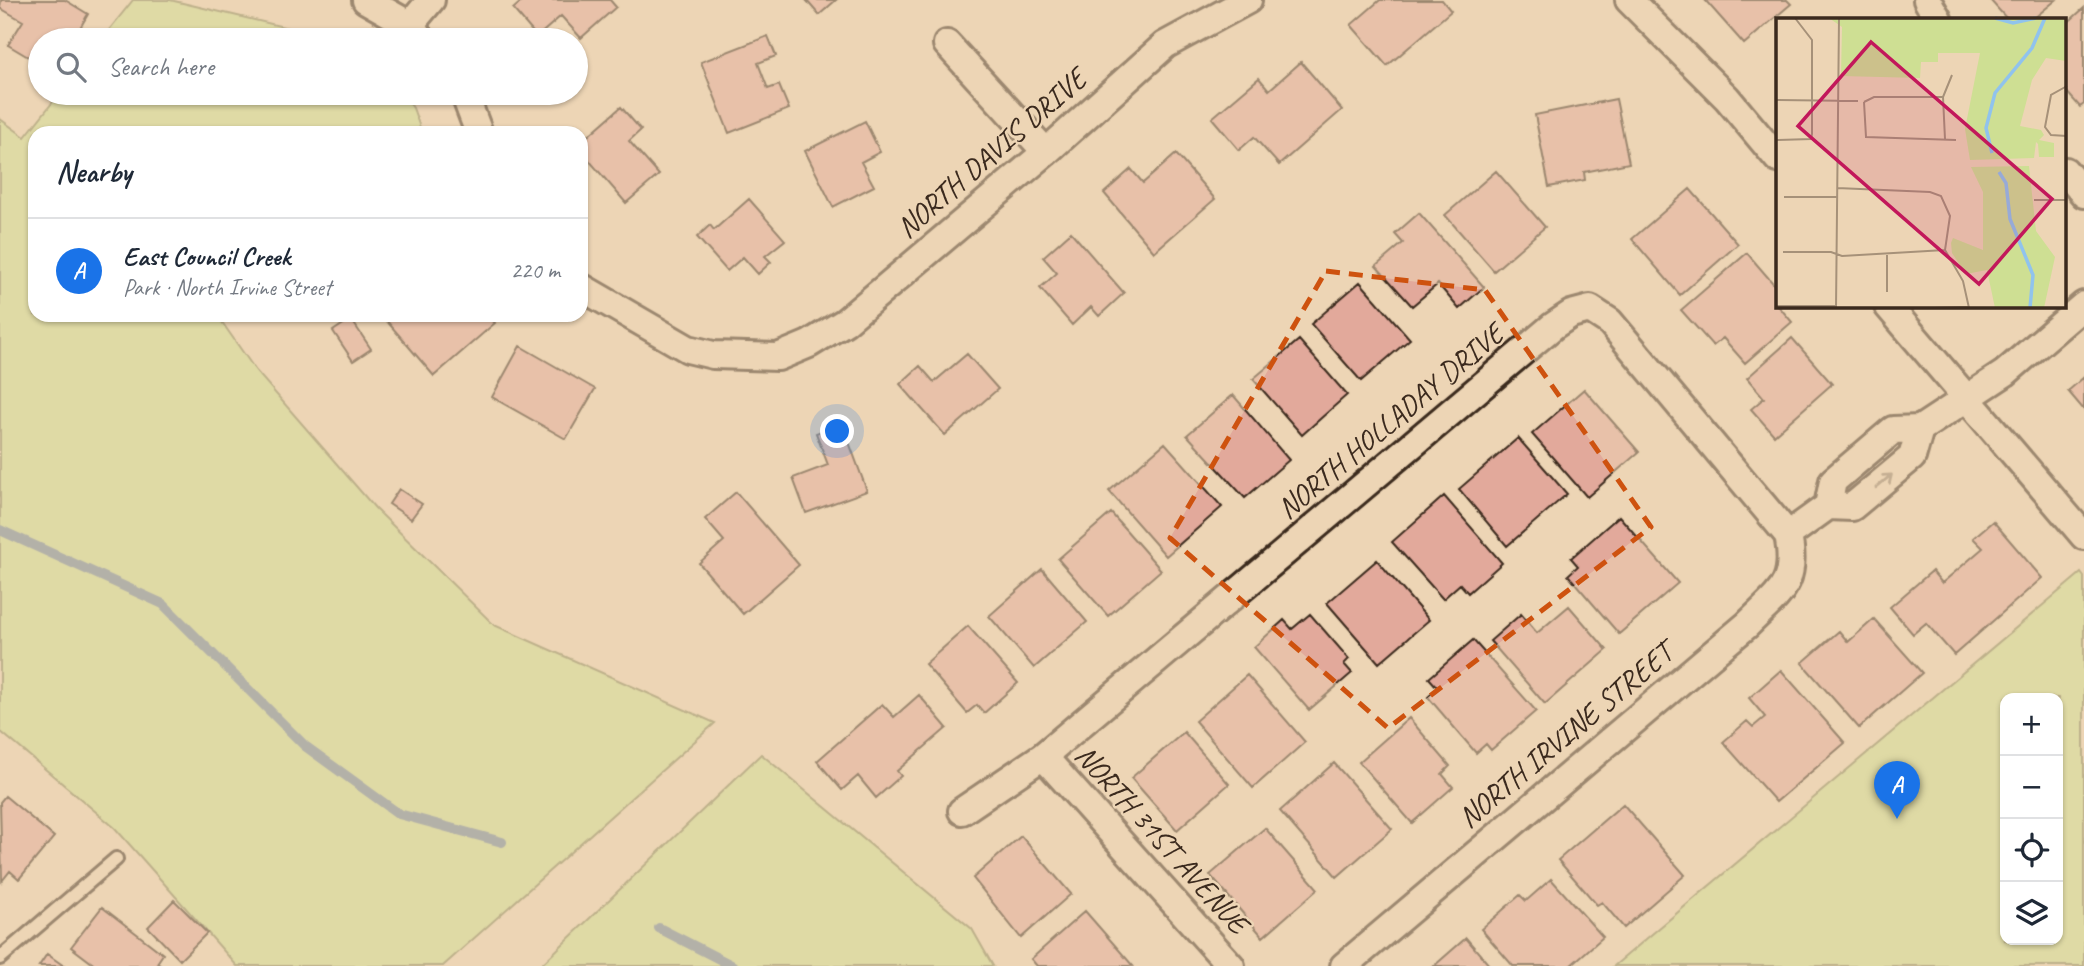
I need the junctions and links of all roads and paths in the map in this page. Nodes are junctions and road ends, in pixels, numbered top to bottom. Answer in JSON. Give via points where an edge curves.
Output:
{"nodes":[{"id":1,"x":366,"y":0,"type":"edge"},
{"id":2,"x":431,"y":0,"type":"edge"},
{"id":3,"x":1248,"y":0,"type":"edge"},
{"id":4,"x":1629,"y":0,"type":"edge"},
{"id":5,"x":1927,"y":0,"type":"edge"},
{"id":6,"x":1937,"y":18,"type":"edge"},
{"id":7,"x":408,"y":28,"type":"edge"},
{"id":8,"x":418,"y":28,"type":"edge"},
{"id":9,"x":947,"y":44,"type":"dead end"},
{"id":10,"x":469,"y":105,"type":"edge"},
{"id":11,"x":477,"y":126,"type":"edge"},
{"id":12,"x":1046,"y":152,"type":"junction"},
{"id":13,"x":1776,"y":157,"type":"edge"},
{"id":14,"x":2066,"y":172,"type":"edge"},
{"id":15,"x":2084,"y":194,"type":"edge"},
{"id":16,"x":588,"y":291,"type":"edge"},
{"id":17,"x":2084,"y":305,"type":"edge"},
{"id":18,"x":1890,"y":308,"type":"edge"},
{"id":19,"x":1967,"y":398,"type":"junction"},
{"id":20,"x":1788,"y":535,"type":"junction"},
{"id":21,"x":2084,"y":536,"type":"edge"},
{"id":22,"x":1042,"y":756,"type":"junction"},
{"id":23,"x":962,"y":811,"type":"dead end"},
{"id":24,"x":116,"y":859,"type":"dead end"},
{"id":25,"x":0,"y":958,"type":"edge"},
{"id":26,"x":1231,"y":966,"type":"edge"},
{"id":27,"x":1344,"y":966,"type":"edge"}],
"edges":[{"from":1,"to":7,"type":"street"},
{"from":2,"to":8,"type":"street"},
{"from":3,"to":12,"type":"street","name":"NORTH DAVIS DRIVE","via":[[1165,45]]},
{"from":4,"to":13,"type":"street","via":[[1727,98]]},
{"from":5,"to":6,"type":"street"},
{"from":9,"to":12,"type":"street"},
{"from":10,"to":11,"type":"street"},
{"from":12,"to":16,"type":"street","name":"NORTH DAVIS DRIVE","via":[[845,322],[778,357],[713,355],[688,349]]},
{"from":14,"to":15,"type":"street"},
{"from":17,"to":19,"type":"street","via":[[2005,373]]},
{"from":18,"to":19,"type":"street"},
{"from":19,"to":20,"type":"street","via":[[1920,429],[1912,457],[1852,507],[1828,506]]},
{"from":19,"to":21,"type":"street"},
{"from":20,"to":22,"type":"street","name":"NORTH HOLLADAY DRIVE","via":[[1610,322],[1590,309],[1571,314]]},
{"from":20,"to":27,"type":"street","name":"NORTH IRVINE STREET","via":[[1792,558],[1787,584],[1747,625]]},
{"from":22,"to":23,"type":"street","name":"NORTH HOLLADAY DRIVE"},
{"from":22,"to":26,"type":"street","name":"NORTH 31ST AVENUE"},
{"from":24,"to":25,"type":"lane"}]}
